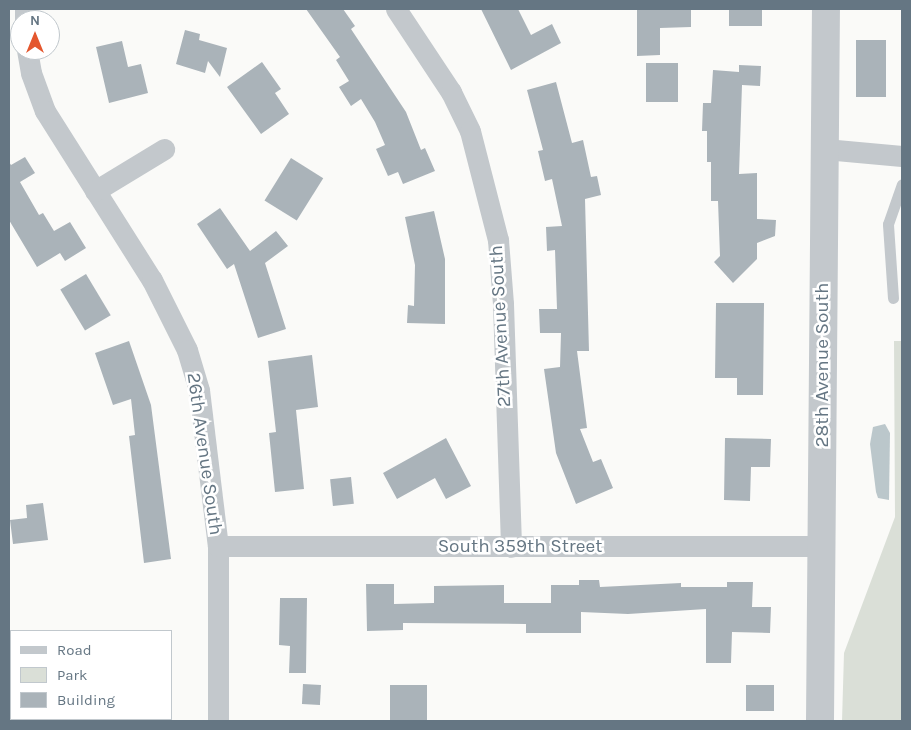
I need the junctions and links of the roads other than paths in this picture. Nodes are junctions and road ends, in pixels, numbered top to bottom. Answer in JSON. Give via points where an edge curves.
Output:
{"nodes":[{"id":1,"x":396,"y":9,"type":"edge"},
{"id":2,"x":826,"y":9,"type":"edge"},
{"id":3,"x":28,"y":60,"type":"edge"},
{"id":4,"x":164,"y":149,"type":"dead end"},
{"id":5,"x":825,"y":149,"type":"junction"},
{"id":6,"x":902,"y":156,"type":"edge"},
{"id":7,"x":902,"y":184,"type":"edge"},
{"id":8,"x":96,"y":191,"type":"junction"},
{"id":9,"x":893,"y":298,"type":"dead end"},
{"id":10,"x":218,"y":546,"type":"junction"},
{"id":11,"x":822,"y":546,"type":"junction"},
{"id":12,"x":511,"y":547,"type":"junction"},
{"id":13,"x":218,"y":721,"type":"edge"},
{"id":14,"x":820,"y":721,"type":"edge"}],
"edges":[{"from":1,"to":12,"type":"street","name":"27th Avenue South","via":[[451,92],[470,131],[498,240]]},
{"from":2,"to":5,"type":"street","name":"28th Avenue South"},
{"from":3,"to":8,"type":"street","name":"26th Avenue South","via":[[45,111]]},
{"from":4,"to":8,"type":"street"},
{"from":5,"to":6,"type":"street"},
{"from":5,"to":11,"type":"street","name":"28th Avenue South"},
{"from":7,"to":9,"type":"lane","via":[[888,224]]},
{"from":8,"to":10,"type":"street","name":"26th Avenue South","via":[[152,280],[187,350],[200,400]]},
{"from":10,"to":12,"type":"street","name":"South 359th Street"},
{"from":10,"to":13,"type":"street","name":"26th Avenue South"},
{"from":11,"to":12,"type":"street","name":"South 359th Street"},
{"from":11,"to":14,"type":"street","name":"28th Avenue South"}]}
